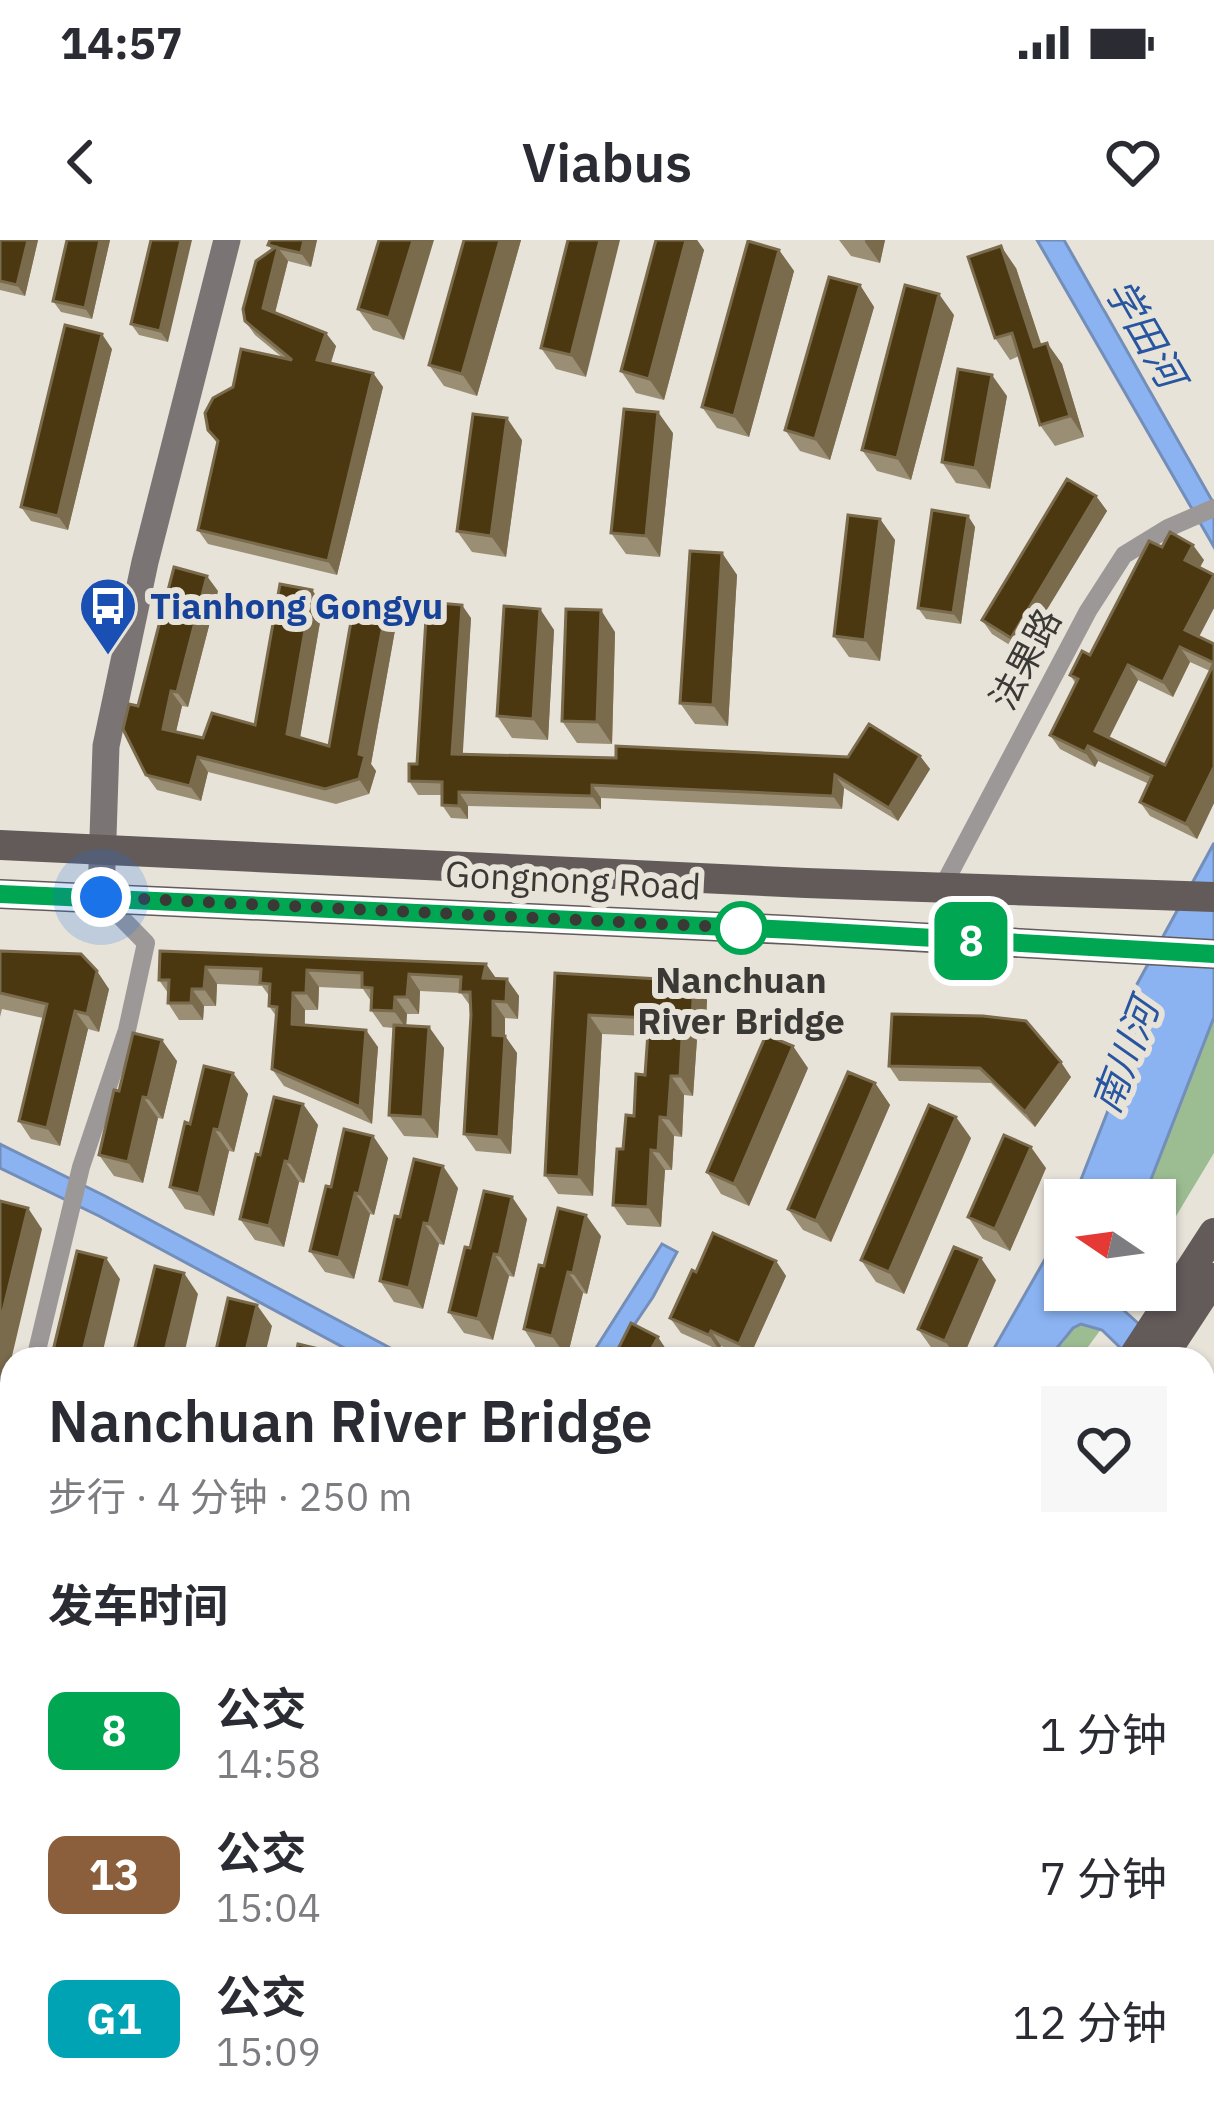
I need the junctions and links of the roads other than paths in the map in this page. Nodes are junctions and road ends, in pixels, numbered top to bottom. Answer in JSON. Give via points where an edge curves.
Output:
{"nodes":[{"id":1,"x":227,"y":240,"type":"edge"},
{"id":2,"x":1214,"y":508,"type":"edge"},
{"id":3,"x":0,"y":845,"type":"edge"},
{"id":4,"x":101,"y":850,"type":"junction"},
{"id":5,"x":943,"y":886,"type":"junction"},
{"id":6,"x":0,"y":894,"type":"edge"},
{"id":7,"x":101,"y":897,"type":"junction"},
{"id":8,"x":1214,"y":897,"type":"edge"},
{"id":9,"x":1214,"y":954,"type":"edge"},
{"id":10,"x":1214,"y":1233,"type":"edge"},
{"id":11,"x":1214,"y":1278,"type":"edge"},
{"id":12,"x":1162,"y":1341,"type":"edge"},
{"id":13,"x":38,"y":1347,"type":"edge"}],
"edges":[{"from":1,"to":4,"type":"street","via":[[123,660],[106,746]]},
{"from":2,"to":5,"type":"street","name":"法果路","via":[[1124,555]]},
{"from":3,"to":4,"type":"main road","name":"Gongnong Road"},
{"from":4,"to":5,"type":"main road","name":"Gongnong Road"},
{"from":4,"to":7,"type":"street"},
{"from":5,"to":8,"type":"main road","name":"Gongnong Road"},
{"from":6,"to":7,"type":"main road","name":"Gongnong Road"},
{"from":7,"to":9,"type":"main road","name":"Gongnong Road"},
{"from":7,"to":13,"type":"street","via":[[146,943]]},
{"from":10,"to":12,"type":"main road"},
{"from":11,"to":12,"type":"main road"}]}
